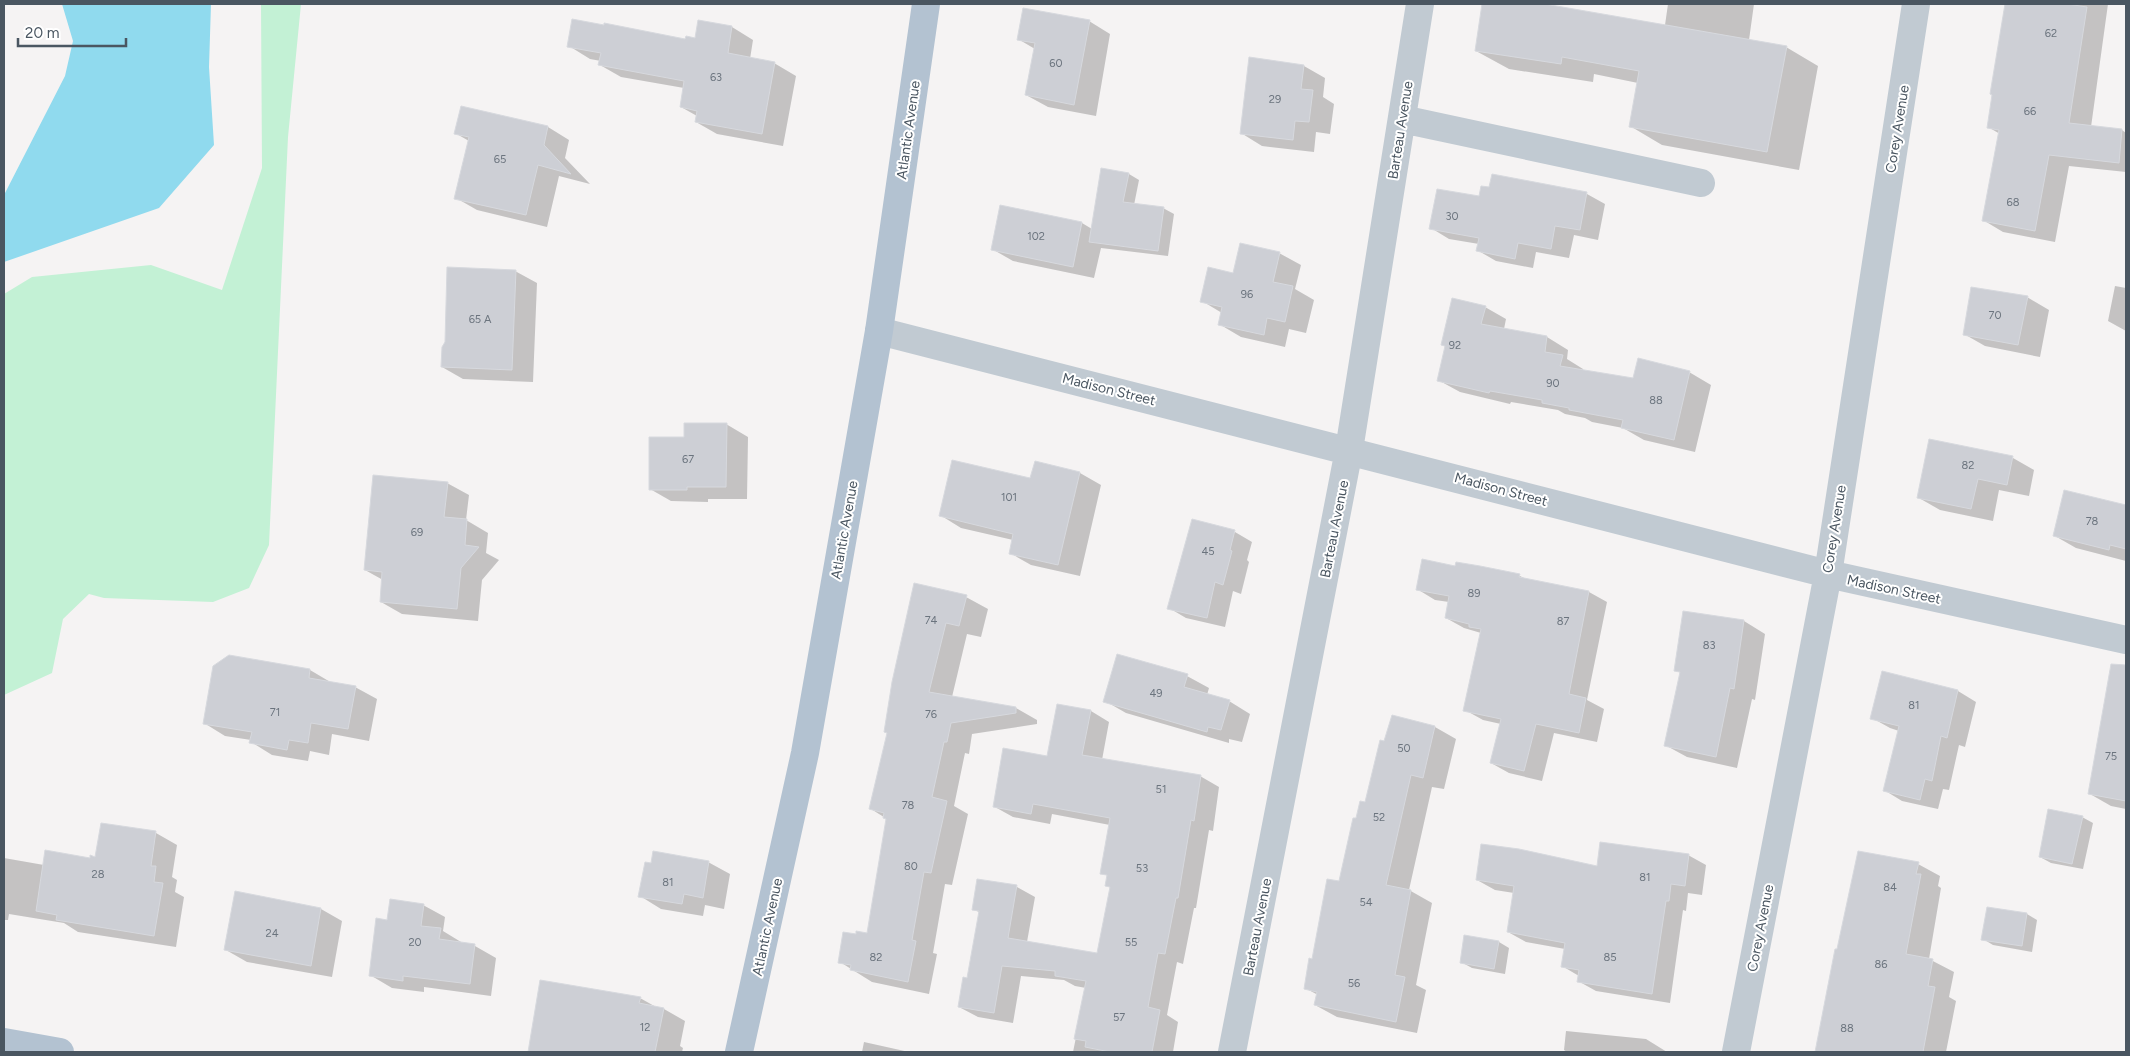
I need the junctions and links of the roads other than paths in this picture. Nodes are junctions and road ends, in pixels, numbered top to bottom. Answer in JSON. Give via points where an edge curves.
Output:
{"nodes":[{"id":1,"x":926,"y":4,"type":"edge"},
{"id":2,"x":1420,"y":4,"type":"edge"},
{"id":3,"x":1916,"y":4,"type":"edge"},
{"id":4,"x":1402,"y":119,"type":"junction"},
{"id":5,"x":1701,"y":183,"type":"dead end"},
{"id":6,"x":879,"y":331,"type":"junction"},
{"id":7,"x":1349,"y":450,"type":"junction"},
{"id":8,"x":1828,"y":574,"type":"junction"},
{"id":9,"x":2126,"y":640,"type":"edge"},
{"id":10,"x":4,"y":1042,"type":"edge"},
{"id":11,"x":60,"y":1052,"type":"edge"},
{"id":12,"x":740,"y":1052,"type":"edge"},
{"id":13,"x":1232,"y":1052,"type":"edge"},
{"id":14,"x":1736,"y":1052,"type":"edge"}],
"edges":[{"from":1,"to":6,"type":"main road","name":"Atlantic Avenue"},
{"from":2,"to":4,"type":"street","name":"Barteau Avenue"},
{"from":3,"to":8,"type":"street","name":"Corey Avenue"},
{"from":4,"to":5,"type":"street"},
{"from":4,"to":7,"type":"street","name":"Barteau Avenue"},
{"from":6,"to":7,"type":"street","name":"Madison Street"},
{"from":6,"to":12,"type":"main road","name":"Atlantic Avenue","via":[[804,753]]},
{"from":7,"to":8,"type":"street","name":"Madison Street"},
{"from":7,"to":13,"type":"street","name":"Barteau Avenue"},
{"from":8,"to":9,"type":"street","name":"Madison Street"},
{"from":8,"to":14,"type":"street","name":"Corey Avenue"},
{"from":10,"to":11,"type":"main road"}]}
